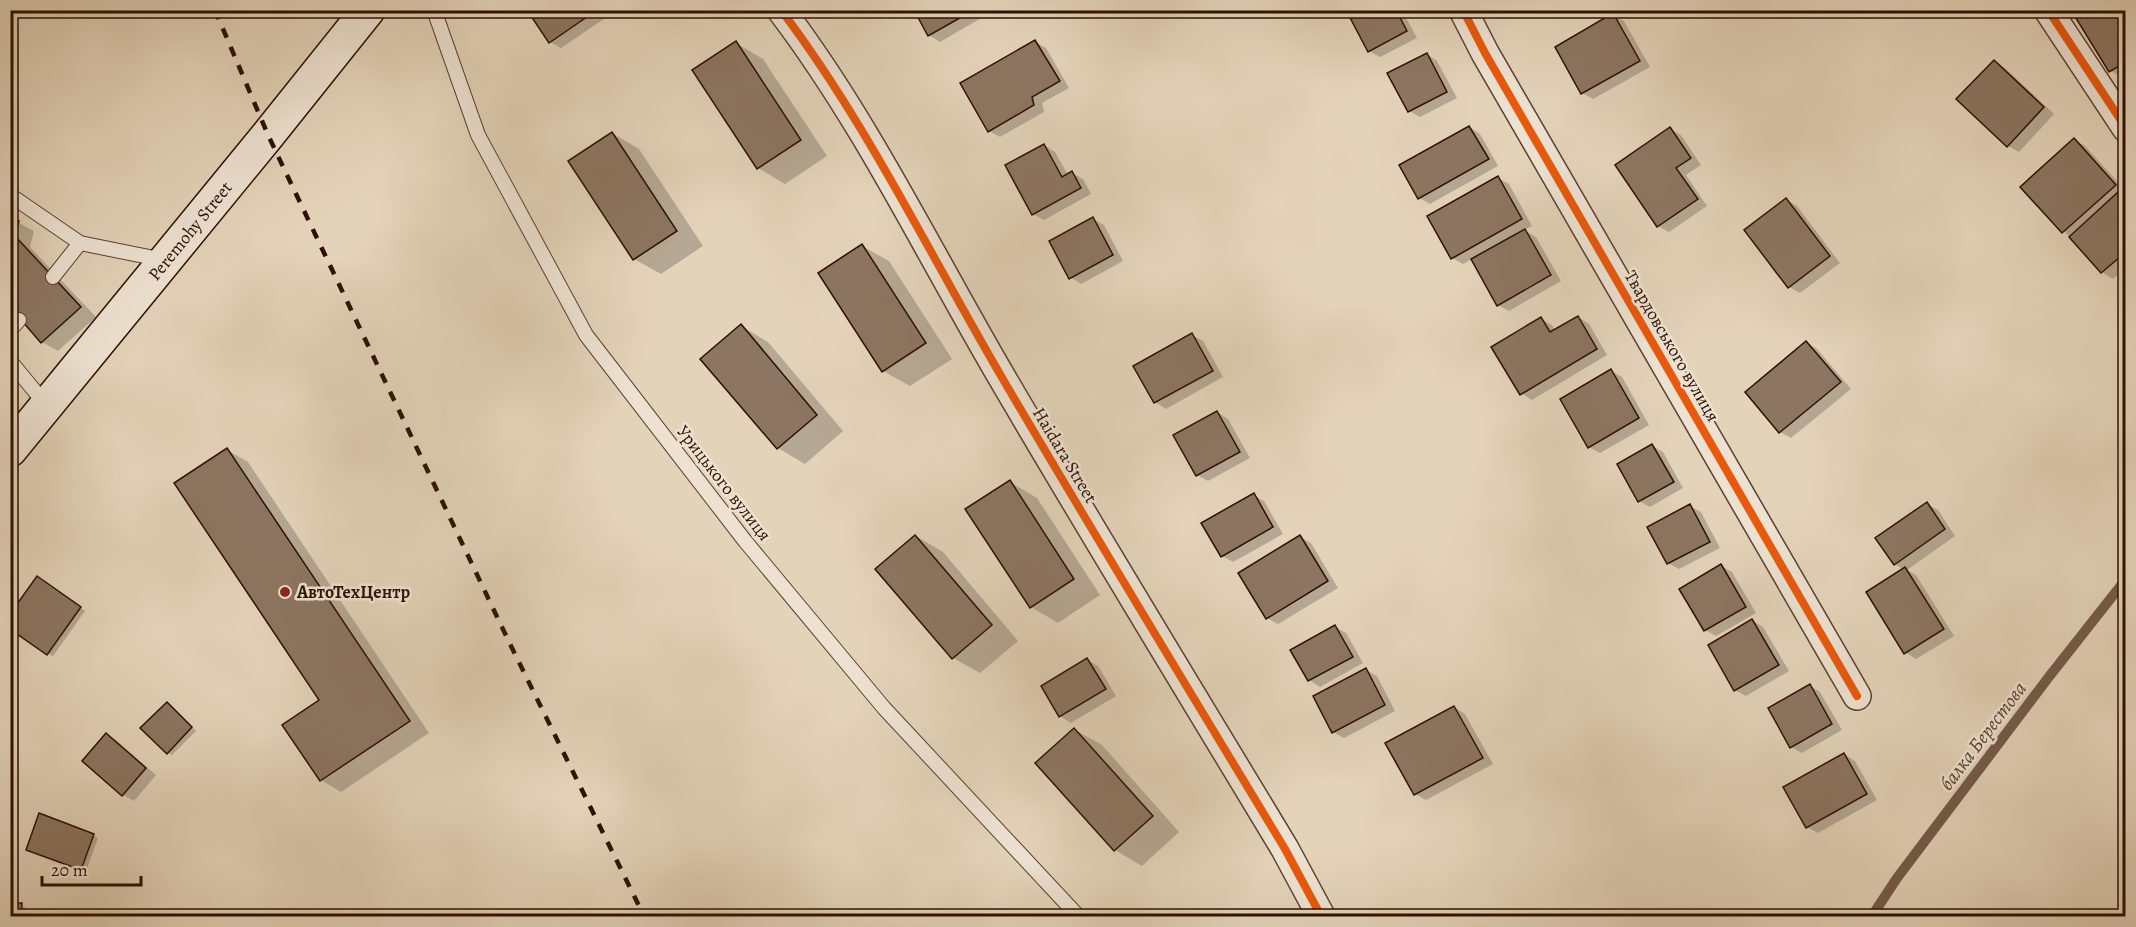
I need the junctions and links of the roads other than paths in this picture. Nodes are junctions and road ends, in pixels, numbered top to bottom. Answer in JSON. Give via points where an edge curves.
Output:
{"nodes":[{"id":1,"x":368,"y":10,"type":"edge"},
{"id":2,"x":434,"y":10,"type":"edge"},
{"id":3,"x":781,"y":10,"type":"edge"},
{"id":4,"x":1463,"y":10,"type":"edge"},
{"id":5,"x":2048,"y":10,"type":"edge"},
{"id":6,"x":2126,"y":128,"type":"edge"},
{"id":7,"x":10,"y":195,"type":"edge"},
{"id":8,"x":80,"y":243,"type":"junction"},
{"id":9,"x":166,"y":261,"type":"junction"},
{"id":10,"x":53,"y":277,"type":"dead end"},
{"id":11,"x":10,"y":361,"type":"edge"},
{"id":12,"x":47,"y":406,"type":"junction"},
{"id":13,"x":10,"y":450,"type":"edge"},
{"id":14,"x":1857,"y":696,"type":"dead end"},
{"id":15,"x":1078,"y":916,"type":"edge"},
{"id":16,"x":1321,"y":916,"type":"edge"}],
"edges":[{"from":1,"to":9,"type":"main road","name":"Peremohy Street"},
{"from":2,"to":15,"type":"lane","name":"Урицького вулиця","via":[[478,135],[586,335],[745,540],[884,708]]},
{"from":3,"to":16,"type":"street","name":"Haidara Street","via":[[852,115],[1003,381],[1285,849]]},
{"from":4,"to":14,"type":"street","name":"Твардовського вулиця"},
{"from":5,"to":6,"type":"street"},
{"from":7,"to":8,"type":"lane"},
{"from":8,"to":9,"type":"lane"},
{"from":8,"to":10,"type":"lane"},
{"from":9,"to":12,"type":"main road","name":"Peremohy Street"},
{"from":11,"to":12,"type":"lane"},
{"from":12,"to":13,"type":"main road","name":"Peremohy Street"}]}
